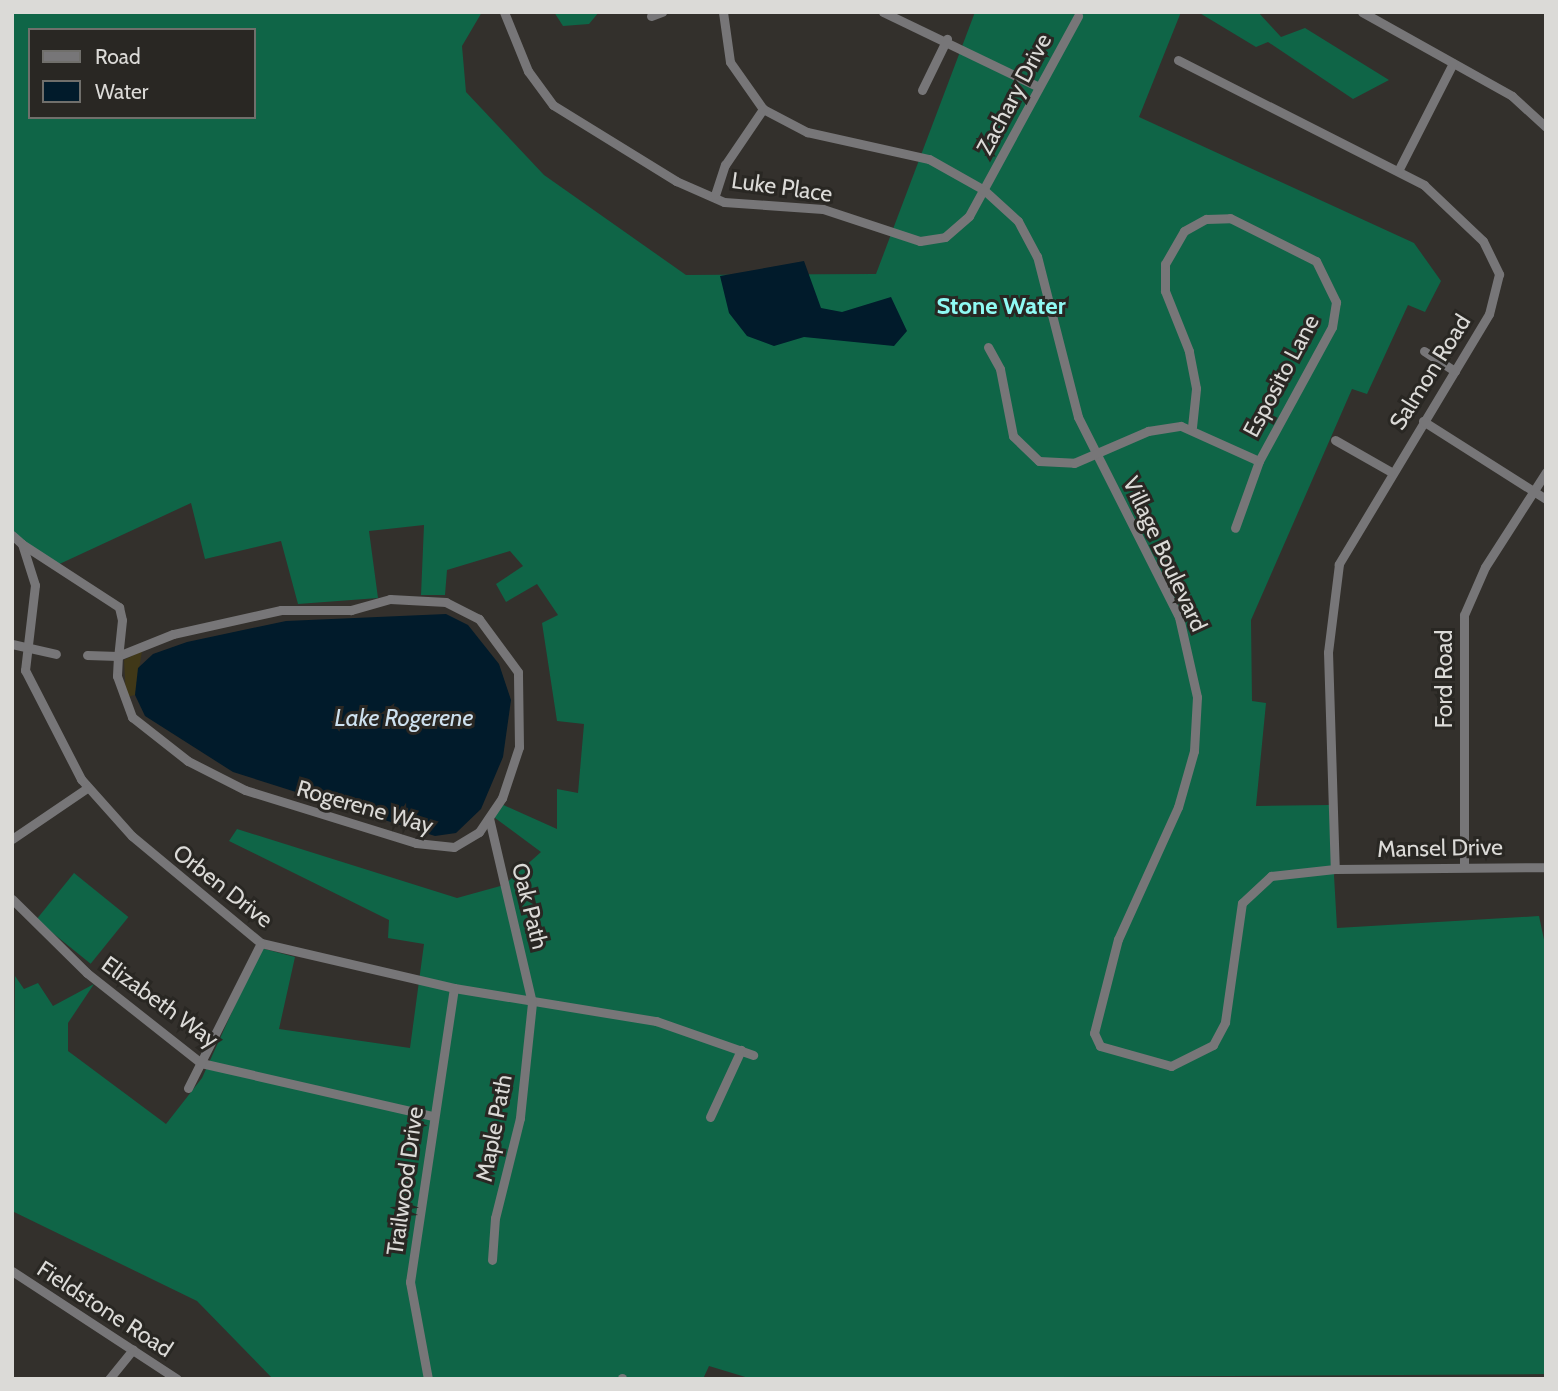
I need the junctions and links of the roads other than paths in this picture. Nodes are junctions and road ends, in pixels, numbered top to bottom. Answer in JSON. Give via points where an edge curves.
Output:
{"nodes":[{"id":1,"x":504,"y":12,"type":"edge"},
{"id":2,"x":662,"y":12,"type":"edge"},
{"id":3,"x":723,"y":12,"type":"edge"},
{"id":4,"x":883,"y":12,"type":"edge"},
{"id":5,"x":1362,"y":12,"type":"edge"},
{"id":6,"x":651,"y":16,"type":"dead end"},
{"id":7,"x":1078,"y":16,"type":"dead end"},
{"id":8,"x":947,"y":39,"type":"junction"},
{"id":9,"x":1178,"y":60,"type":"dead end"},
{"id":10,"x":1453,"y":63,"type":"junction"},
{"id":11,"x":1037,"y":86,"type":"junction"},
{"id":12,"x":922,"y":90,"type":"dead end"},
{"id":13,"x":763,"y":109,"type":"junction"},
{"id":14,"x":1546,"y":127,"type":"edge"},
{"id":15,"x":1398,"y":171,"type":"junction"},
{"id":16,"x":984,"y":190,"type":"junction"},
{"id":17,"x":715,"y":195,"type":"junction"},
{"id":18,"x":988,"y":347,"type":"dead end"},
{"id":19,"x":1424,"y":351,"type":"dead end"},
{"id":20,"x":1455,"y":371,"type":"junction"},
{"id":21,"x":1423,"y":421,"type":"junction"},
{"id":22,"x":1192,"y":427,"type":"junction"},
{"id":23,"x":1335,"y":440,"type":"dead end"},
{"id":24,"x":1096,"y":454,"type":"junction"},
{"id":25,"x":1259,"y":461,"type":"junction"},
{"id":26,"x":1391,"y":471,"type":"junction"},
{"id":27,"x":1546,"y":472,"type":"edge"},
{"id":28,"x":1532,"y":492,"type":"junction"},
{"id":29,"x":1546,"y":499,"type":"edge"},
{"id":30,"x":1236,"y":527,"type":"dead end"},
{"id":31,"x":12,"y":535,"type":"edge"},
{"id":32,"x":22,"y":544,"type":"junction"},
{"id":33,"x":12,"y":645,"type":"edge"},
{"id":34,"x":27,"y":648,"type":"junction"},
{"id":35,"x":56,"y":654,"type":"dead end"},
{"id":36,"x":87,"y":655,"type":"dead end"},
{"id":37,"x":118,"y":656,"type":"junction"},
{"id":38,"x":87,"y":788,"type":"junction"},
{"id":39,"x":488,"y":818,"type":"junction"},
{"id":40,"x":12,"y":839,"type":"edge"},
{"id":41,"x":1464,"y":867,"type":"junction"},
{"id":42,"x":1546,"y":867,"type":"edge"},
{"id":43,"x":1335,"y":869,"type":"junction"},
{"id":44,"x":12,"y":899,"type":"edge"},
{"id":45,"x":261,"y":943,"type":"junction"},
{"id":46,"x":454,"y":988,"type":"junction"},
{"id":47,"x":533,"y":1003,"type":"junction"},
{"id":48,"x":741,"y":1050,"type":"junction"},
{"id":49,"x":753,"y":1055,"type":"dead end"},
{"id":50,"x":204,"y":1063,"type":"junction"},
{"id":51,"x":188,"y":1088,"type":"dead end"},
{"id":52,"x":433,"y":1116,"type":"junction"},
{"id":53,"x":710,"y":1117,"type":"dead end"},
{"id":54,"x":492,"y":1260,"type":"dead end"},
{"id":55,"x":12,"y":1271,"type":"edge"},
{"id":56,"x":133,"y":1349,"type":"junction"},
{"id":57,"x":109,"y":1379,"type":"edge"},
{"id":58,"x":177,"y":1379,"type":"edge"},
{"id":59,"x":428,"y":1379,"type":"edge"}],
"edges":[{"from":1,"to":17,"type":"street","name":"Luke Place","via":[[528,71],[554,105],[676,181]]},
{"from":2,"to":6,"type":"street"},
{"from":3,"to":13,"type":"street","name":"Village Boulevard","via":[[730,62]]},
{"from":4,"to":8,"type":"street"},
{"from":5,"to":10,"type":"street"},
{"from":7,"to":11,"type":"street","name":"Zachary Drive"},
{"from":8,"to":11,"type":"street"},
{"from":8,"to":12,"type":"street"},
{"from":9,"to":15,"type":"street","name":"Salmon Road"},
{"from":10,"to":14,"type":"street","via":[[1512,96]]},
{"from":10,"to":15,"type":"street"},
{"from":11,"to":16,"type":"street","name":"Zachary Drive"},
{"from":13,"to":16,"type":"street","name":"Village Boulevard","via":[[797,129],[929,159]]},
{"from":13,"to":17,"type":"street","via":[[725,165]]},
{"from":15,"to":20,"type":"street","name":"Salmon Road","via":[[1466,222],[1499,274],[1495,301]]},
{"from":16,"to":17,"type":"street","name":"Luke Place","via":[[951,233],[920,241],[823,209],[737,205]]},
{"from":16,"to":24,"type":"street","name":"Village Boulevard","via":[[1030,237],[1071,393]]},
{"from":18,"to":24,"type":"street","via":[[1000,369],[1020,447],[1052,464]]},
{"from":19,"to":20,"type":"street"},
{"from":20,"to":21,"type":"street","name":"Salmon Road"},
{"from":21,"to":26,"type":"street","name":"Salmon Road"},
{"from":21,"to":28,"type":"street"},
{"from":22,"to":24,"type":"street","via":[[1148,431]]},
{"from":22,"to":25,"type":"street"},
{"from":22,"to":25,"type":"street","name":"Esposito Lane","via":[[1196,388],[1189,351],[1165,291],[1165,264],[1184,231],[1206,219],[1230,218],[1316,261],[1336,302],[1332,327]]},
{"from":23,"to":26,"type":"street"},
{"from":24,"to":43,"type":"street","name":"Village Boulevard","via":[[1179,617],[1197,697],[1188,779],[1118,939],[1094,1033],[1100,1046],[1171,1066],[1203,1053],[1224,1022],[1242,903],[1271,876]]},
{"from":25,"to":30,"type":"street","name":"Esposito Lane","via":[[1237,508]]},
{"from":26,"to":43,"type":"street","name":"Salmon Road","via":[[1355,531],[1334,584],[1327,725]]},
{"from":27,"to":28,"type":"street","name":"Ford Road"},
{"from":28,"to":29,"type":"street"},
{"from":28,"to":41,"type":"street","name":"Ford Road","via":[[1485,567],[1464,615]]},
{"from":31,"to":32,"type":"street"},
{"from":32,"to":34,"type":"street","name":"Orben Drive","via":[[35,585]]},
{"from":32,"to":37,"type":"street","name":"Rogerene Way","via":[[116,602],[122,620]]},
{"from":33,"to":34,"type":"street"},
{"from":34,"to":35,"type":"street"},
{"from":34,"to":38,"type":"street","name":"Orben Drive","via":[[27,678]]},
{"from":36,"to":37,"type":"street"},
{"from":37,"to":39,"type":"street","name":"Rogerene Way","via":[[117,676],[132,717],[188,761],[246,790],[438,848],[468,841]]},
{"from":37,"to":39,"type":"street","name":"Rogerene Way","via":[[173,635],[281,610],[351,610],[411,598],[469,611],[494,637],[523,686],[519,747]]},
{"from":38,"to":40,"type":"street"},
{"from":38,"to":45,"type":"street","name":"Orben Drive","via":[[132,836]]},
{"from":39,"to":47,"type":"street","name":"Oak Path"},
{"from":41,"to":42,"type":"street","name":"Mansel Drive"},
{"from":41,"to":43,"type":"street","name":"Mansel Drive"},
{"from":44,"to":50,"type":"street","name":"Elizabeth Way","via":[[87,973]]},
{"from":45,"to":46,"type":"street","name":"Orben Drive"},
{"from":45,"to":50,"type":"street","via":[[229,999]]},
{"from":46,"to":47,"type":"street","name":"Orben Drive"},
{"from":46,"to":52,"type":"street","name":"Trailwood Drive"},
{"from":47,"to":48,"type":"street","name":"Orben Drive","via":[[656,1020]]},
{"from":47,"to":54,"type":"street","name":"Maple Path","via":[[520,1118],[495,1218]]},
{"from":48,"to":49,"type":"street","name":"Orben Drive"},
{"from":48,"to":53,"type":"street"},
{"from":50,"to":51,"type":"street"},
{"from":50,"to":52,"type":"street","name":"Elizabeth Way"},
{"from":52,"to":59,"type":"street","name":"Trailwood Drive","via":[[410,1282]]},
{"from":55,"to":56,"type":"street","name":"Fieldstone Road"},
{"from":56,"to":57,"type":"street"},
{"from":56,"to":58,"type":"street","name":"Fieldstone Road"}]}
